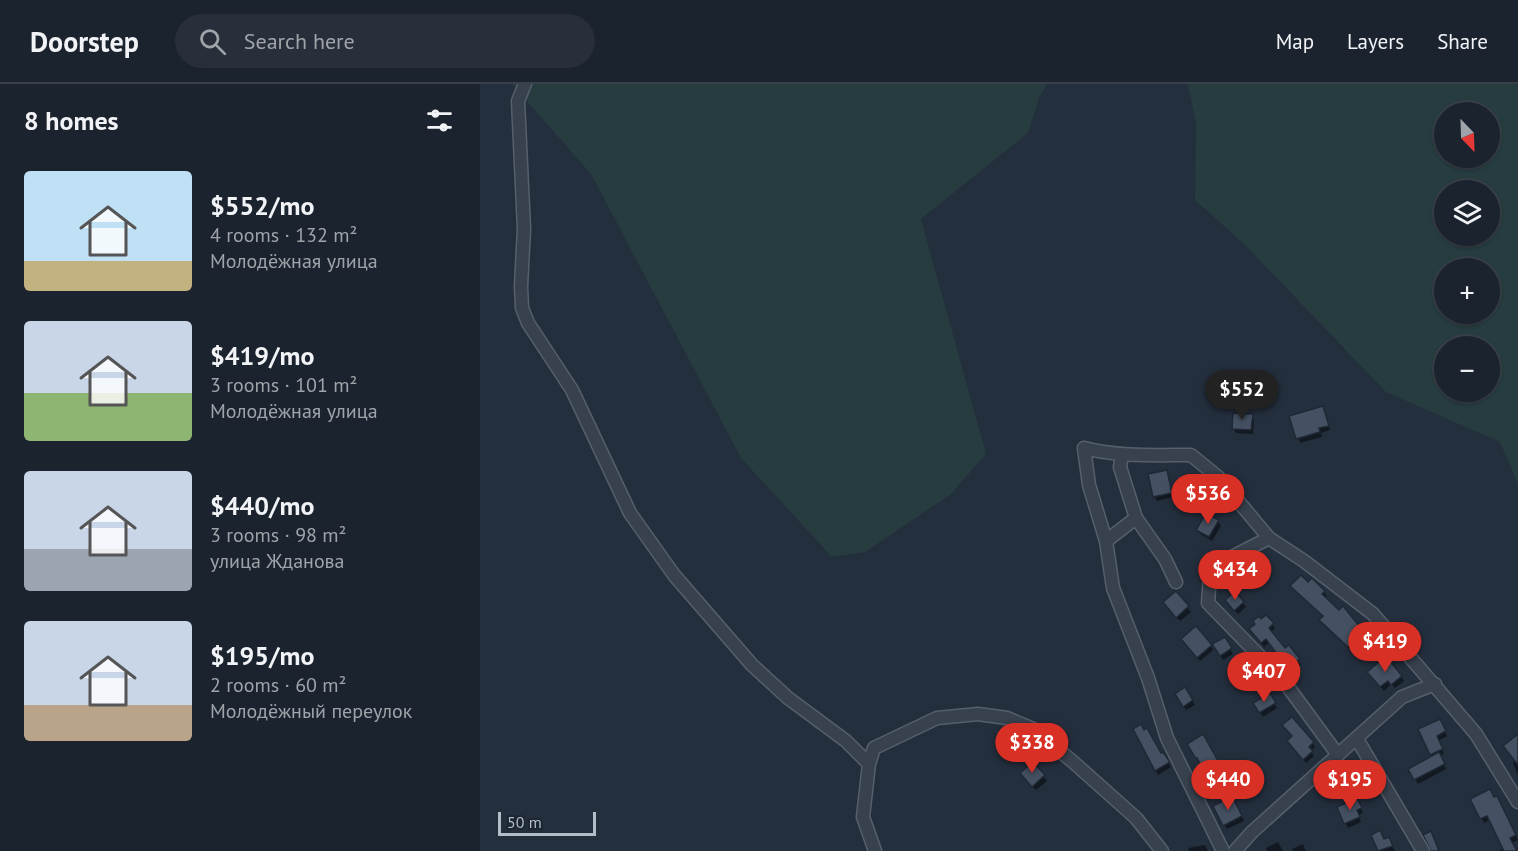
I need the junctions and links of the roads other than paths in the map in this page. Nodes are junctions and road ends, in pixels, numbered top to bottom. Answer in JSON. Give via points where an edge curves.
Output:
{"nodes":[{"id":1,"x":525,"y":84,"type":"edge"},
{"id":2,"x":1122,"y":455,"type":"junction"},
{"id":3,"x":1136,"y":518,"type":"junction"},
{"id":4,"x":1269,"y":538,"type":"junction"},
{"id":5,"x":1106,"y":541,"type":"junction"},
{"id":6,"x":1176,"y":582,"type":"dead end"},
{"id":7,"x":1435,"y":684,"type":"junction"},
{"id":8,"x":1357,"y":739,"type":"junction"},
{"id":9,"x":1338,"y":755,"type":"junction"},
{"id":10,"x":869,"y":764,"type":"junction"},
{"id":11,"x":1518,"y":802,"type":"edge"},
{"id":12,"x":875,"y":851,"type":"edge"},
{"id":13,"x":1162,"y":851,"type":"edge"},
{"id":14,"x":1223,"y":851,"type":"edge"},
{"id":15,"x":1235,"y":851,"type":"edge"},
{"id":16,"x":1423,"y":851,"type":"edge"}],
"edges":[{"from":1,"to":10,"type":"street","via":[[518,101],[524,229],[521,286],[522,308],[528,322],[572,390],[630,513],[674,575],[752,665]]},
{"from":2,"to":3,"type":"street","via":[[1120,466]]},
{"from":2,"to":4,"type":"street","via":[[1191,455],[1218,477]]},
{"from":2,"to":5,"type":"street","via":[[1084,448],[1089,485]]},
{"from":3,"to":5,"type":"street"},
{"from":3,"to":6,"type":"street","via":[[1166,559]]},
{"from":4,"to":7,"type":"street","via":[[1373,614]]},
{"from":4,"to":9,"type":"street","via":[[1216,565],[1210,575],[1208,603],[1283,680]]},
{"from":5,"to":14,"type":"street","via":[[1113,588],[1167,738]]},
{"from":7,"to":8,"type":"street","via":[[1402,697]]},
{"from":7,"to":11,"type":"street","via":[[1476,734]]},
{"from":8,"to":9,"type":"street"},
{"from":8,"to":16,"type":"street"},
{"from":9,"to":15,"type":"street"},
{"from":10,"to":12,"type":"street","via":[[863,818]]},
{"from":10,"to":13,"type":"street","via":[[874,748],[938,717],[978,714],[1007,718],[1033,729],[1072,761],[1136,818]]}]}
